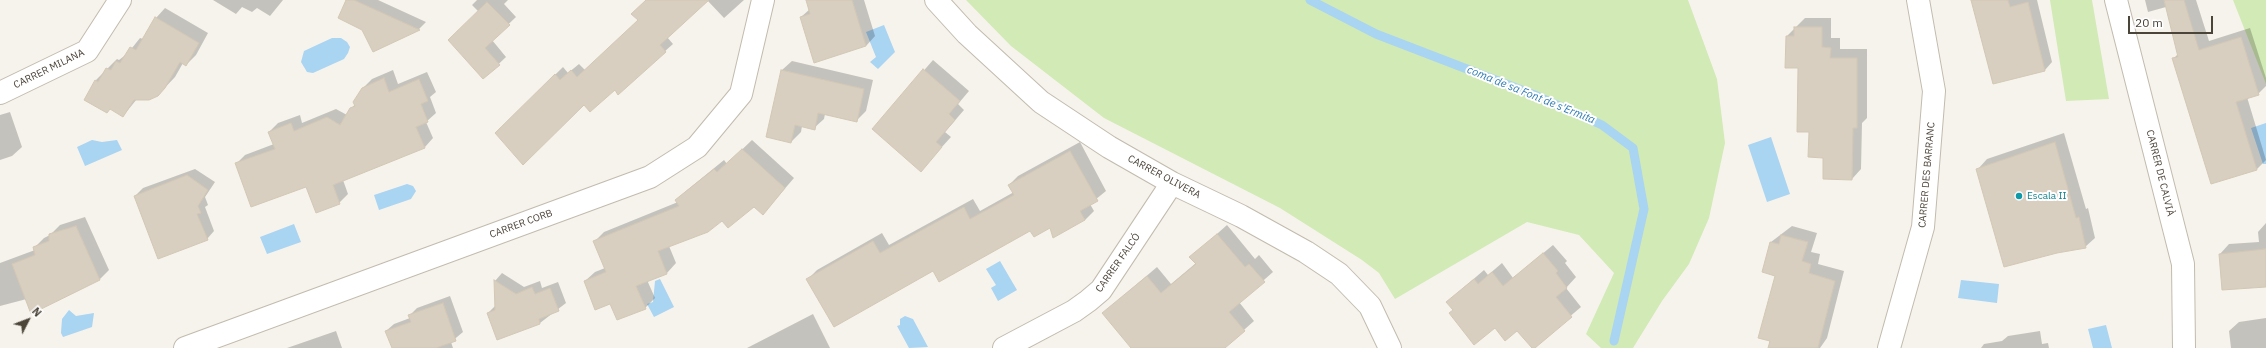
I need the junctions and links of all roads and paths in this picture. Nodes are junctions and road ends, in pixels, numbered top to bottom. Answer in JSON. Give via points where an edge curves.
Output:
{"nodes":[{"id":1,"x":120,"y":0,"type":"edge"},
{"id":2,"x":763,"y":0,"type":"edge"},
{"id":3,"x":936,"y":0,"type":"edge"},
{"id":4,"x":1918,"y":0,"type":"edge"},
{"id":5,"x":2116,"y":0,"type":"edge"},
{"id":6,"x":0,"y":93,"type":"edge"},
{"id":7,"x":1172,"y":183,"type":"junction"},
{"id":8,"x":184,"y":348,"type":"edge"},
{"id":9,"x":1004,"y":348,"type":"edge"},
{"id":10,"x":1390,"y":348,"type":"edge"},
{"id":11,"x":1890,"y":348,"type":"edge"},
{"id":12,"x":2184,"y":348,"type":"edge"}],
"edges":[{"from":1,"to":6,"type":"street","name":"CARRER MILANA","via":[[87,51]]},
{"from":2,"to":8,"type":"street","name":"CARRER CORB","via":[[742,94],[697,147],[650,177]]},
{"from":3,"to":7,"type":"street","name":"CARRER OLIVERA","via":[[967,34],[1041,102],[1102,143]]},
{"from":4,"to":11,"type":"street","name":"CARRER DES BARRANC","via":[[1934,91],[1933,105],[1923,227]]},
{"from":5,"to":12,"type":"street","name":"CARRER DE CALVIÀ","via":[[2183,264]]},
{"from":7,"to":9,"type":"street","name":"CARRER FALCÓ","via":[[1101,290],[1074,311]]},
{"from":7,"to":10,"type":"street","name":"CARRER OLIVERA","via":[[1241,216],[1306,252],[1339,274],[1370,306]]}]}
